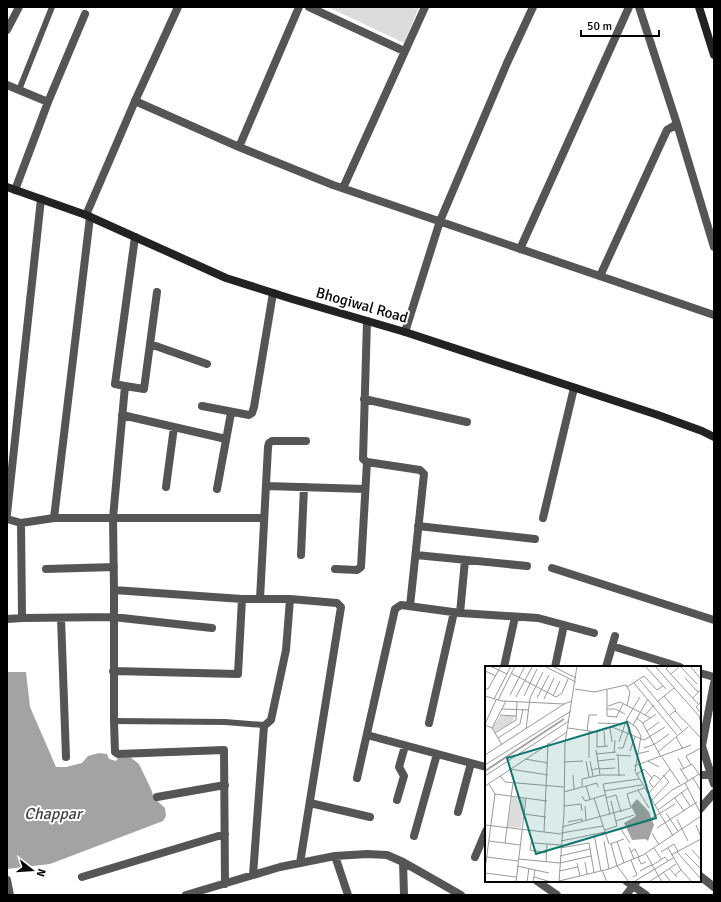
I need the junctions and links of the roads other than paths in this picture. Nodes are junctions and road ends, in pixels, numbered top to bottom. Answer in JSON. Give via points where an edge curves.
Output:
{"nodes":[{"id":1,"x":19,"y":7,"type":"edge"},
{"id":2,"x":52,"y":7,"type":"edge"},
{"id":3,"x":178,"y":7,"type":"edge"},
{"id":4,"x":299,"y":7,"type":"edge"},
{"id":5,"x":309,"y":7,"type":"edge"},
{"id":6,"x":424,"y":7,"type":"edge"},
{"id":7,"x":533,"y":7,"type":"edge"},
{"id":8,"x":629,"y":7,"type":"edge"},
{"id":9,"x":639,"y":7,"type":"edge"},
{"id":10,"x":699,"y":7,"type":"edge"},
{"id":11,"x":84,"y":14,"type":"dead end"},
{"id":12,"x":7,"y":30,"type":"edge"},
{"id":13,"x":404,"y":51,"type":"junction"},
{"id":14,"x":713,"y":51,"type":"edge"},
{"id":15,"x":7,"y":85,"type":"edge"},
{"id":16,"x":18,"y":90,"type":"junction"},
{"id":17,"x":135,"y":101,"type":"junction"},
{"id":18,"x":48,"y":102,"type":"junction"},
{"id":19,"x":677,"y":124,"type":"junction"},
{"id":20,"x":239,"y":147,"type":"junction"},
{"id":21,"x":11,"y":188,"type":"edge"},
{"id":22,"x":343,"y":188,"type":"junction"},
{"id":23,"x":41,"y":199,"type":"junction"},
{"id":24,"x":88,"y":216,"type":"junction"},
{"id":25,"x":440,"y":221,"type":"junction"},
{"id":26,"x":135,"y":237,"type":"junction"},
{"id":27,"x":714,"y":246,"type":"edge"},
{"id":28,"x":520,"y":249,"type":"junction"},
{"id":29,"x":600,"y":276,"type":"junction"},
{"id":30,"x":157,"y":292,"type":"dead end"},
{"id":31,"x":273,"y":293,"type":"junction"},
{"id":32,"x":714,"y":315,"type":"edge"},
{"id":33,"x":367,"y":321,"type":"junction"},
{"id":34,"x":404,"y":332,"type":"junction"},
{"id":35,"x":150,"y":344,"type":"junction"},
{"id":36,"x":207,"y":364,"type":"dead end"},
{"id":37,"x":125,"y":386,"type":"junction"},
{"id":38,"x":574,"y":388,"type":"junction"},
{"id":39,"x":364,"y":399,"type":"junction"},
{"id":40,"x":202,"y":406,"type":"dead end"},
{"id":41,"x":231,"y":412,"type":"junction"},
{"id":42,"x":122,"y":415,"type":"junction"},
{"id":43,"x":467,"y":422,"type":"dead end"},
{"id":44,"x":174,"y":427,"type":"junction"},
{"id":45,"x":714,"y":437,"type":"edge"},
{"id":46,"x":226,"y":439,"type":"junction"},
{"id":47,"x":11,"y":442,"type":"edge"},
{"id":48,"x":306,"y":442,"type":"dead end"},
{"id":49,"x":367,"y":462,"type":"junction"},
{"id":50,"x":266,"y":486,"type":"junction"},
{"id":51,"x":166,"y":487,"type":"dead end"},
{"id":52,"x":304,"y":487,"type":"junction"},
{"id":53,"x":217,"y":489,"type":"dead end"},
{"id":54,"x":365,"y":489,"type":"junction"},
{"id":55,"x":7,"y":514,"type":"edge"},
{"id":56,"x":54,"y":518,"type":"junction"},
{"id":57,"x":113,"y":518,"type":"junction"},
{"id":58,"x":263,"y":518,"type":"junction"},
{"id":59,"x":543,"y":518,"type":"dead end"},
{"id":60,"x":7,"y":519,"type":"edge"},
{"id":61,"x":21,"y":522,"type":"junction"},
{"id":62,"x":418,"y":526,"type":"junction"},
{"id":63,"x":535,"y":539,"type":"dead end"},
{"id":64,"x":301,"y":555,"type":"dead end"},
{"id":65,"x":416,"y":555,"type":"junction"},
{"id":66,"x":465,"y":560,"type":"junction"},
{"id":67,"x":527,"y":566,"type":"dead end"},
{"id":68,"x":114,"y":567,"type":"junction"},
{"id":69,"x":552,"y":568,"type":"dead end"},
{"id":70,"x":46,"y":569,"type":"dead end"},
{"id":71,"x":335,"y":569,"type":"dead end"},
{"id":72,"x":114,"y":590,"type":"junction"},
{"id":73,"x":260,"y":599,"type":"junction"},
{"id":74,"x":290,"y":599,"type":"junction"},
{"id":75,"x":242,"y":600,"type":"junction"},
{"id":76,"x":410,"y":606,"type":"junction"},
{"id":77,"x":457,"y":613,"type":"junction"},
{"id":78,"x":516,"y":617,"type":"junction"},
{"id":79,"x":22,"y":618,"type":"junction"},
{"id":80,"x":61,"y":618,"type":"junction"},
{"id":81,"x":114,"y":618,"type":"junction"},
{"id":82,"x":7,"y":619,"type":"edge"},
{"id":83,"x":714,"y":620,"type":"edge"},
{"id":84,"x":564,"y":625,"type":"junction"},
{"id":85,"x":212,"y":628,"type":"dead end"},
{"id":86,"x":594,"y":633,"type":"dead end"},
{"id":87,"x":614,"y":636,"type":"dead end"},
{"id":88,"x":612,"y":646,"type":"junction"},
{"id":89,"x":504,"y":666,"type":"edge"},
{"id":90,"x":554,"y":666,"type":"edge"},
{"id":91,"x":606,"y":666,"type":"edge"},
{"id":92,"x":677,"y":666,"type":"edge"},
{"id":93,"x":113,"y":671,"type":"junction"},
{"id":94,"x":701,"y":673,"type":"edge"},
{"id":95,"x":714,"y":678,"type":"edge"},
{"id":96,"x":714,"y":683,"type":"edge"},
{"id":97,"x":114,"y":721,"type":"junction"},
{"id":98,"x":429,"y":723,"type":"dead end"},
{"id":99,"x":264,"y":725,"type":"junction"},
{"id":100,"x":703,"y":729,"type":"edge"},
{"id":101,"x":367,"y":735,"type":"junction"},
{"id":102,"x":405,"y":746,"type":"junction"},
{"id":103,"x":437,"y":754,"type":"junction"},
{"id":104,"x":66,"y":757,"type":"dead end"},
{"id":105,"x":471,"y":763,"type":"junction"},
{"id":106,"x":485,"y":767,"type":"edge"},
{"id":107,"x":701,"y":775,"type":"edge"},
{"id":108,"x":711,"y":775,"type":"junction"},
{"id":109,"x":357,"y":778,"type":"dead end"},
{"id":110,"x":714,"y":784,"type":"edge"},
{"id":111,"x":225,"y":785,"type":"junction"},
{"id":112,"x":714,"y":792,"type":"edge"},
{"id":113,"x":157,"y":797,"type":"dead end"},
{"id":114,"x":397,"y":800,"type":"dead end"},
{"id":115,"x":310,"y":803,"type":"junction"},
{"id":116,"x":701,"y":808,"type":"edge"},
{"id":117,"x":458,"y":812,"type":"dead end"},
{"id":118,"x":370,"y":817,"type":"dead end"},
{"id":119,"x":485,"y":833,"type":"edge"},
{"id":120,"x":225,"y":834,"type":"junction"},
{"id":121,"x":414,"y":836,"type":"dead end"},
{"id":122,"x":335,"y":856,"type":"junction"},
{"id":123,"x":474,"y":857,"type":"dead end"},
{"id":124,"x":403,"y":862,"type":"junction"},
{"id":125,"x":300,"y":863,"type":"junction"},
{"id":126,"x":82,"y":876,"type":"dead end"},
{"id":127,"x":252,"y":876,"type":"junction"},
{"id":128,"x":701,"y":877,"type":"edge"},
{"id":129,"x":7,"y":880,"type":"edge"},
{"id":130,"x":538,"y":882,"type":"edge"},
{"id":131,"x":632,"y":883,"type":"edge"},
{"id":132,"x":224,"y":884,"type":"junction"},
{"id":133,"x":714,"y":887,"type":"edge"},
{"id":134,"x":10,"y":895,"type":"edge"},
{"id":135,"x":186,"y":895,"type":"edge"},
{"id":136,"x":348,"y":895,"type":"edge"},
{"id":137,"x":404,"y":895,"type":"edge"},
{"id":138,"x":461,"y":895,"type":"edge"},
{"id":139,"x":557,"y":895,"type":"edge"},
{"id":140,"x":626,"y":895,"type":"edge"},
{"id":141,"x":646,"y":895,"type":"edge"}],
"edges":[{"from":1,"to":12,"type":"street"},
{"from":2,"to":16,"type":"lane"},
{"from":3,"to":17,"type":"street"},
{"from":4,"to":20,"type":"street"},
{"from":5,"to":13,"type":"street"},
{"from":6,"to":13,"type":"street"},
{"from":7,"to":25,"type":"street"},
{"from":8,"to":28,"type":"street"},
{"from":9,"to":19,"type":"street"},
{"from":10,"to":14,"type":"main road"},
{"from":11,"to":18,"type":"street"},
{"from":13,"to":22,"type":"street"},
{"from":15,"to":16,"type":"street"},
{"from":16,"to":18,"type":"street"},
{"from":17,"to":20,"type":"street"},
{"from":17,"to":24,"type":"street"},
{"from":18,"to":21,"type":"street"},
{"from":19,"to":27,"type":"street"},
{"from":19,"to":29,"type":"street","via":[[667,130]]},
{"from":20,"to":22,"type":"street"},
{"from":21,"to":23,"type":"main road","name":"Bhogiwal Road"},
{"from":22,"to":25,"type":"street"},
{"from":23,"to":24,"type":"main road","name":"Bhogiwal Road"},
{"from":23,"to":47,"type":"street"},
{"from":24,"to":26,"type":"main road","name":"Bhogiwal Road"},
{"from":24,"to":56,"type":"street"},
{"from":25,"to":28,"type":"street"},
{"from":25,"to":34,"type":"street"},
{"from":26,"to":31,"type":"main road","name":"Bhogiwal Road","via":[[226,278]]},
{"from":26,"to":37,"type":"street","via":[[115,384]]},
{"from":28,"to":29,"type":"street"},
{"from":29,"to":32,"type":"street"},
{"from":30,"to":35,"type":"street"},
{"from":31,"to":33,"type":"main road","name":"Bhogiwal Road"},
{"from":31,"to":41,"type":"street","via":[[252,413],[249,415]]},
{"from":33,"to":34,"type":"main road","name":"Bhogiwal Road"},
{"from":33,"to":39,"type":"street"},
{"from":34,"to":38,"type":"main road","name":"Bhogiwal Road"},
{"from":35,"to":36,"type":"street"},
{"from":35,"to":37,"type":"street","via":[[144,389]]},
{"from":37,"to":42,"type":"street"},
{"from":38,"to":45,"type":"main road","name":"Bhogiwal Road","via":[[658,415]]},
{"from":38,"to":59,"type":"street"},
{"from":39,"to":43,"type":"street"},
{"from":39,"to":49,"type":"street","via":[[363,459]]},
{"from":40,"to":41,"type":"street"},
{"from":41,"to":46,"type":"street"},
{"from":42,"to":44,"type":"street"},
{"from":42,"to":57,"type":"street"},
{"from":44,"to":46,"type":"street"},
{"from":44,"to":51,"type":"street"},
{"from":46,"to":53,"type":"street"},
{"from":47,"to":55,"type":"street"},
{"from":48,"to":50,"type":"street","via":[[269,443]]},
{"from":49,"to":54,"type":"street"},
{"from":49,"to":62,"type":"street","via":[[423,471]]},
{"from":50,"to":52,"type":"street"},
{"from":50,"to":58,"type":"street"},
{"from":52,"to":54,"type":"street"},
{"from":52,"to":64,"type":"street"},
{"from":54,"to":71,"type":"street","via":[[361,567],[358,570]]},
{"from":56,"to":57,"type":"street"},
{"from":56,"to":61,"type":"street"},
{"from":57,"to":58,"type":"street"},
{"from":57,"to":68,"type":"street"},
{"from":58,"to":73,"type":"street"},
{"from":60,"to":61,"type":"street"},
{"from":61,"to":79,"type":"street"},
{"from":62,"to":63,"type":"street"},
{"from":62,"to":65,"type":"street"},
{"from":65,"to":66,"type":"street"},
{"from":65,"to":76,"type":"street"},
{"from":66,"to":67,"type":"street"},
{"from":66,"to":77,"type":"street"},
{"from":68,"to":70,"type":"street"},
{"from":68,"to":72,"type":"street"},
{"from":69,"to":83,"type":"street"},
{"from":72,"to":75,"type":"street"},
{"from":72,"to":81,"type":"street"},
{"from":73,"to":74,"type":"street"},
{"from":73,"to":75,"type":"street"},
{"from":74,"to":99,"type":"street","via":[[286,650],[271,720]]},
{"from":74,"to":115,"type":"street","via":[[337,603],[341,607]]},
{"from":75,"to":93,"type":"street","via":[[238,674]]},
{"from":76,"to":77,"type":"street"},
{"from":76,"to":101,"type":"street","via":[[401,604],[395,609]]},
{"from":77,"to":78,"type":"street"},
{"from":77,"to":98,"type":"street"},
{"from":78,"to":84,"type":"street","via":[[538,618]]},
{"from":78,"to":89,"type":"street"},
{"from":79,"to":80,"type":"street"},
{"from":79,"to":82,"type":"street"},
{"from":80,"to":81,"type":"street"},
{"from":80,"to":104,"type":"street"},
{"from":81,"to":85,"type":"street"},
{"from":81,"to":93,"type":"street"},
{"from":84,"to":86,"type":"street"},
{"from":84,"to":90,"type":"street"},
{"from":87,"to":88,"type":"street"},
{"from":88,"to":91,"type":"street"},
{"from":88,"to":92,"type":"street"},
{"from":93,"to":97,"type":"street"},
{"from":94,"to":95,"type":"street"},
{"from":96,"to":100,"type":"street"},
{"from":97,"to":99,"type":"lane"},
{"from":97,"to":111,"type":"street","via":[[115,752],[118,754],[224,750]]},
{"from":99,"to":127,"type":"street"},
{"from":100,"to":108,"type":"street","via":[[702,746]]},
{"from":101,"to":102,"type":"street"},
{"from":101,"to":109,"type":"street"},
{"from":102,"to":103,"type":"street"},
{"from":102,"to":114,"type":"street","via":[[399,767],[404,776]]},
{"from":103,"to":105,"type":"street"},
{"from":103,"to":121,"type":"street"},
{"from":105,"to":106,"type":"street"},
{"from":105,"to":117,"type":"street"},
{"from":107,"to":108,"type":"street"},
{"from":108,"to":110,"type":"street"},
{"from":111,"to":113,"type":"street"},
{"from":111,"to":120,"type":"street"},
{"from":112,"to":116,"type":"street"},
{"from":115,"to":118,"type":"street"},
{"from":115,"to":125,"type":"street"},
{"from":119,"to":123,"type":"street"},
{"from":120,"to":126,"type":"street"},
{"from":120,"to":132,"type":"street"},
{"from":122,"to":124,"type":"street","via":[[387,855]]},
{"from":122,"to":125,"type":"street"},
{"from":122,"to":136,"type":"street"},
{"from":124,"to":137,"type":"street"},
{"from":124,"to":138,"type":"street"},
{"from":125,"to":127,"type":"street"},
{"from":127,"to":132,"type":"street"},
{"from":128,"to":133,"type":"street"},
{"from":129,"to":134,"type":"street"},
{"from":130,"to":139,"type":"street"},
{"from":131,"to":140,"type":"street"},
{"from":131,"to":141,"type":"street"},
{"from":132,"to":135,"type":"street"}]}
